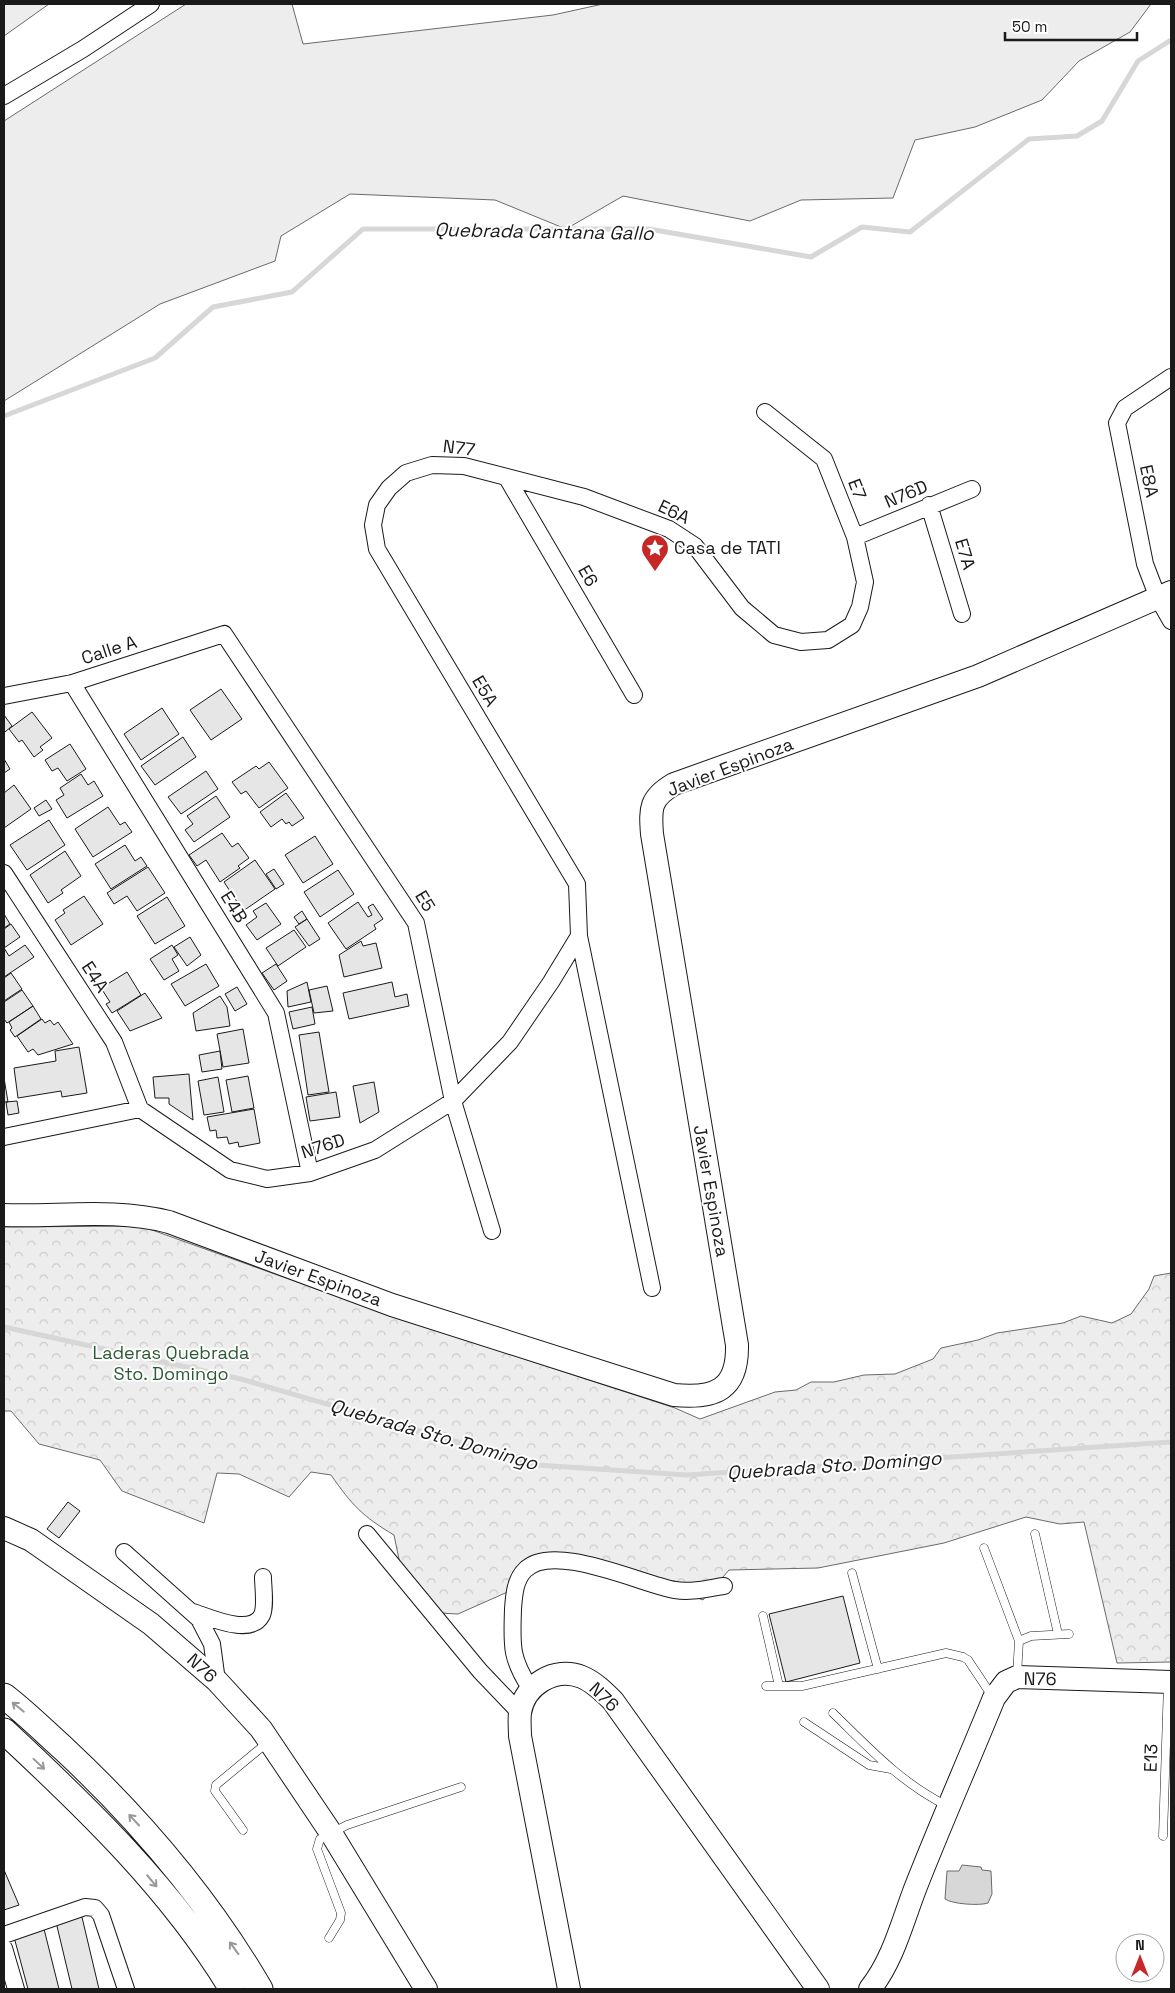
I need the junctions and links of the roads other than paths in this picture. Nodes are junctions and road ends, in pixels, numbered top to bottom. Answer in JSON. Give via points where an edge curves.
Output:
{"nodes":[{"id":1,"x":151,"y":4,"type":"edge"},
{"id":2,"x":4,"y":96,"type":"edge"},
{"id":3,"x":1169,"y":384,"type":"edge"},
{"id":4,"x":765,"y":412,"type":"dead end"},
{"id":5,"x":406,"y":473,"type":"joint"},
{"id":6,"x":507,"y":478,"type":"junction"},
{"id":7,"x":972,"y":488,"type":"dead end"},
{"id":8,"x":930,"y":505,"type":"junction"},
{"id":9,"x":855,"y":537,"type":"junction"},
{"id":10,"x":1164,"y":595,"type":"edge"},
{"id":11,"x":860,"y":607,"type":"joint"},
{"id":12,"x":962,"y":614,"type":"dead end"},
{"id":13,"x":1171,"y":621,"type":"edge"},
{"id":14,"x":224,"y":634,"type":"joint"},
{"id":15,"x":72,"y":683,"type":"junction"},
{"id":16,"x":634,"y":695,"type":"dead end"},
{"id":17,"x":4,"y":696,"type":"edge"},
{"id":18,"x":4,"y":873,"type":"edge"},
{"id":19,"x":579,"y":936,"type":"junction"},
{"id":20,"x":453,"y":1101,"type":"junction"},
{"id":21,"x":140,"y":1109,"type":"junction"},
{"id":22,"x":4,"y":1137,"type":"edge"},
{"id":23,"x":310,"y":1173,"type":"junction"},
{"id":24,"x":4,"y":1214,"type":"edge"},
{"id":25,"x":492,"y":1231,"type":"dead end"},
{"id":26,"x":652,"y":1288,"type":"dead end"},
{"id":27,"x":4,"y":1528,"type":"edge"},
{"id":28,"x":367,"y":1534,"type":"dead end"},
{"id":29,"x":1035,"y":1534,"type":"dead end"},
{"id":30,"x":984,"y":1548,"type":"dead end"},
{"id":31,"x":124,"y":1552,"type":"dead end"},
{"id":32,"x":852,"y":1573,"type":"dead end"},
{"id":33,"x":264,"y":1576,"type":"dead end"},
{"id":34,"x":724,"y":1586,"type":"dead end"},
{"id":35,"x":193,"y":1612,"type":"junction"},
{"id":36,"x":763,"y":1616,"type":"dead end"},
{"id":37,"x":1058,"y":1634,"type":"junction"},
{"id":38,"x":1069,"y":1634,"type":"dead end"},
{"id":39,"x":1019,"y":1641,"type":"junction"},
{"id":40,"x":878,"y":1669,"type":"junction"},
{"id":41,"x":1016,"y":1677,"type":"junction"},
{"id":42,"x":217,"y":1681,"type":"junction"},
{"id":43,"x":1170,"y":1682,"type":"edge"},
{"id":44,"x":766,"y":1686,"type":"dead end"},
{"id":45,"x":779,"y":1686,"type":"junction"},
{"id":46,"x":530,"y":1688,"type":"junction"},
{"id":47,"x":4,"y":1696,"type":"edge"},
{"id":48,"x":994,"y":1698,"type":"junction"},
{"id":49,"x":520,"y":1713,"type":"junction"},
{"id":50,"x":833,"y":1713,"type":"dead end"},
{"id":51,"x":804,"y":1722,"type":"dead end"},
{"id":52,"x":4,"y":1731,"type":"edge"},
{"id":53,"x":270,"y":1741,"type":"junction"},
{"id":54,"x":891,"y":1769,"type":"junction"},
{"id":55,"x":461,"y":1787,"type":"dead end"},
{"id":56,"x":949,"y":1807,"type":"junction"},
{"id":57,"x":243,"y":1830,"type":"dead end"},
{"id":58,"x":331,"y":1833,"type":"junction"},
{"id":59,"x":1163,"y":1836,"type":"dead end"},
{"id":60,"x":4,"y":1935,"type":"edge"},
{"id":61,"x":329,"y":1938,"type":"dead end"},
{"id":62,"x":4,"y":1948,"type":"edge"},
{"id":63,"x":16,"y":1989,"type":"edge"},
{"id":64,"x":126,"y":1989,"type":"edge"},
{"id":65,"x":232,"y":1989,"type":"edge"},
{"id":66,"x":260,"y":1989,"type":"edge"},
{"id":67,"x":426,"y":1989,"type":"edge"},
{"id":68,"x":569,"y":1989,"type":"edge"},
{"id":69,"x":818,"y":1989,"type":"edge"},
{"id":70,"x":870,"y":1989,"type":"edge"}],
"edges":[{"from":1,"to":2,"type":"street","via":[[84,49]]},
{"from":3,"to":10,"type":"street","name":"E8A","via":[[1125,408],[1118,418],[1118,432],[1145,560]]},
{"from":4,"to":9,"type":"street","name":"E7","via":[[824,459]]},
{"from":5,"to":6,"type":"street","name":"N77","via":[[432,465],[464,466]]},
{"from":5,"to":19,"type":"street","name":"E5A","via":[[377,505],[373,525],[377,549],[578,884]]},
{"from":6,"to":11,"type":"street","name":"E6A","via":[[584,497],[669,529],[695,546],[742,608],[774,635],[801,642],[828,640],[852,625]]},
{"from":6,"to":16,"type":"street","name":"E6"},
{"from":7,"to":8,"type":"street","name":"N76D"},
{"from":8,"to":9,"type":"street","name":"N76D"},
{"from":8,"to":12,"type":"street","name":"E7A"},
{"from":9,"to":11,"type":"street","name":"E7","via":[[866,582]]},
{"from":10,"to":13,"type":"street","name":"E8A"},
{"from":10,"to":24,"type":"street","name":"Javier Espinoza","via":[[978,676],[674,784],[655,799],[650,816],[652,834],[737,1345],[734,1375],[725,1387],[695,1398],[674,1395],[392,1305],[148,1217]]},
{"from":14,"to":15,"type":"street","name":"Calle A"},
{"from":14,"to":20,"type":"street","name":"E5","via":[[416,923]]},
{"from":15,"to":17,"type":"street","name":"Calle A"},
{"from":15,"to":23,"type":"street","name":"E4B","via":[[276,1013]]},
{"from":18,"to":21,"type":"street","name":"E4A","via":[[114,1042]]},
{"from":19,"to":20,"type":"street","name":"N76D","via":[[510,1042]]},
{"from":19,"to":26,"type":"street","name":"E5A"},
{"from":20,"to":23,"type":"street","name":"N76D","via":[[375,1150]]},
{"from":20,"to":25,"type":"street","name":"E5"},
{"from":21,"to":22,"type":"street"},
{"from":21,"to":23,"type":"street","name":"N76D","via":[[230,1170],[267,1179]]},
{"from":27,"to":42,"type":"street","name":"N76","via":[[31,1540],[151,1624]]},
{"from":28,"to":49,"type":"street","via":[[480,1671]]},
{"from":29,"to":37,"type":"lane"},
{"from":30,"to":39,"type":"lane"},
{"from":31,"to":35,"type":"street"},
{"from":32,"to":40,"type":"lane"},
{"from":33,"to":35,"type":"street","via":[[262,1615],[250,1624],[234,1625]]},
{"from":34,"to":46,"type":"street","via":[[686,1592],[573,1562],[537,1563],[526,1568],[518,1579],[514,1594],[512,1645],[516,1667]]},
{"from":35,"to":42,"type":"street","via":[[212,1644]]},
{"from":36,"to":45,"type":"lane"},
{"from":37,"to":38,"type":"lane"},
{"from":37,"to":39,"type":"lane","via":[[1031,1636]]},
{"from":39,"to":41,"type":"lane"},
{"from":40,"to":45,"type":"lane","via":[[802,1686]]},
{"from":40,"to":48,"type":"lane","via":[[946,1653],[956,1654],[968,1660]]},
{"from":41,"to":43,"type":"street","name":"N76"},
{"from":41,"to":48,"type":"street","name":"N76","via":[[1006,1682]]},
{"from":42,"to":53,"type":"street","name":"N76"},
{"from":43,"to":59,"type":"lane","name":"E13"},
{"from":44,"to":45,"type":"lane"},
{"from":46,"to":49,"type":"street"},
{"from":46,"to":69,"type":"street","name":"N76","via":[[548,1676],[582,1677],[613,1701]]},
{"from":66,"to":47,"type":"main road","one_way":true,"via":[[242,1958],[154,1841],[90,1773]]},
{"from":48,"to":56,"type":"street","name":"N76"},
{"from":49,"to":68,"type":"street","via":[[522,1750]]},
{"from":50,"to":54,"type":"lane"},
{"from":51,"to":54,"type":"lane","via":[[869,1765]]},
{"from":52,"to":65,"type":"main road","one_way":true,"via":[[69,1791],[134,1858],[177,1910]]},
{"from":53,"to":57,"type":"lane","via":[[216,1785],[215,1790]]},
{"from":53,"to":58,"type":"street","name":"N76"},
{"from":54,"to":56,"type":"lane","via":[[920,1792]]},
{"from":55,"to":58,"type":"lane"},
{"from":56,"to":70,"type":"street","name":"N76","via":[[893,1948],[882,1973]]},
{"from":58,"to":61,"type":"lane","via":[[317,1843],[341,1913]]},
{"from":58,"to":67,"type":"street","name":"N76"},
{"from":60,"to":64,"type":"street","via":[[85,1908],[95,1908],[101,1915]]},
{"from":62,"to":63,"type":"street"}]}
